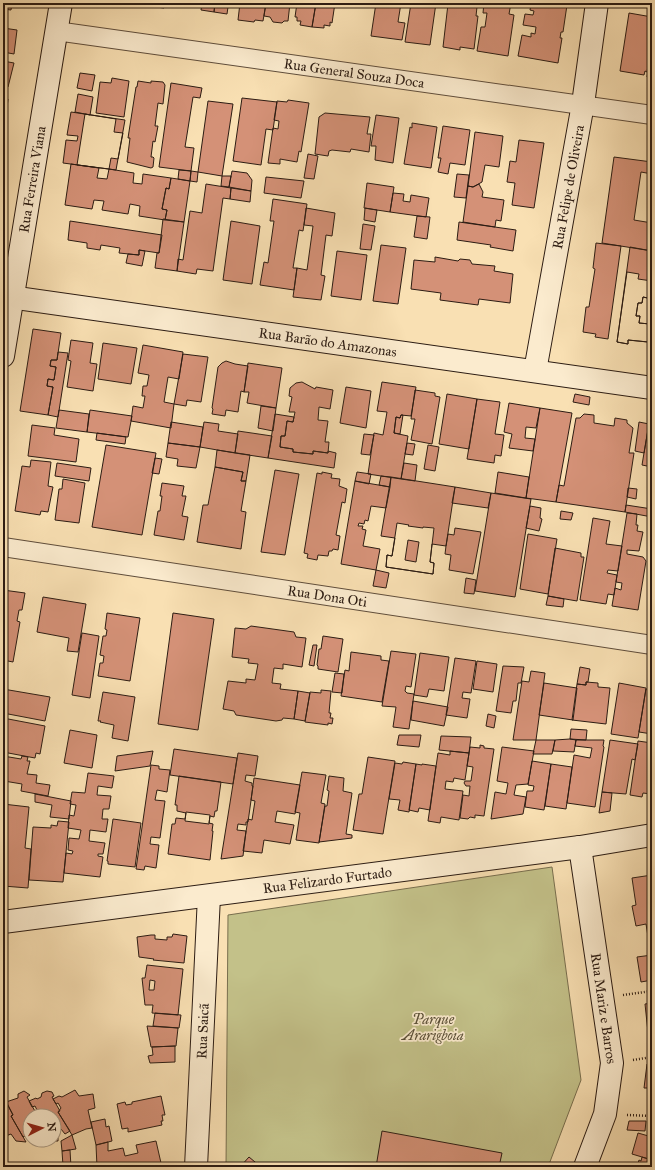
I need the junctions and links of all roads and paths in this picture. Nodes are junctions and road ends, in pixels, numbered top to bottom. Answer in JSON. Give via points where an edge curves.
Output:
{"nodes":[{"id":1,"x":61,"y":3,"type":"edge"},
{"id":2,"x":597,"y":3,"type":"edge"},
{"id":3,"x":56,"y":31,"type":"junction"},
{"id":4,"x":583,"y":104,"type":"junction"},
{"id":5,"x":652,"y":115,"type":"edge"},
{"id":6,"x":7,"y":296,"type":"edge"},
{"id":7,"x":3,"y":356,"type":"edge"},
{"id":8,"x":535,"y":371,"type":"junction"},
{"id":9,"x":652,"y":388,"type":"edge"},
{"id":10,"x":3,"y":547,"type":"edge"},
{"id":11,"x":652,"y":645,"type":"edge"},
{"id":12,"x":652,"y":835,"type":"edge"},
{"id":13,"x":580,"y":847,"type":"junction"},
{"id":14,"x":209,"y":896,"type":"junction"},
{"id":15,"x":3,"y":922,"type":"edge"},
{"id":16,"x":652,"y":991,"type":"edge"},
{"id":17,"x":603,"y":998,"type":"junction"},
{"id":18,"x":196,"y":1167,"type":"edge"},
{"id":19,"x":585,"y":1167,"type":"edge"}],
"edges":[{"from":1,"to":3,"type":"street","name":"Rua Ferreira Viana"},
{"from":2,"to":4,"type":"street","name":"Rua Felipe de Oliveira"},
{"from":3,"to":4,"type":"street","name":"Rua General Souza Doca"},
{"from":3,"to":6,"type":"street","name":"Rua Ferreira Viana"},
{"from":4,"to":5,"type":"street","name":"Rua General Souza Doca"},
{"from":4,"to":8,"type":"street","name":"Rua Felipe de Oliveira"},
{"from":6,"to":7,"type":"street","name":"Rua Ferreira Viana"},
{"from":6,"to":8,"type":"street","name":"Rua Barão do Amazonas"},
{"from":8,"to":9,"type":"street","name":"Rua Barão do Amazonas"},
{"from":10,"to":11,"type":"street","name":"Rua Dona Oti"},
{"from":12,"to":13,"type":"street","name":"Rua Felizardo Furtado"},
{"from":13,"to":14,"type":"street","name":"Rua Felizardo Furtado"},
{"from":13,"to":17,"type":"street","name":"Rua Mariz e Barros"},
{"from":14,"to":15,"type":"street","name":"Rua Felizardo Furtado"},
{"from":14,"to":18,"type":"street","name":"Rua Saicã"},
{"from":16,"to":17,"type":"path"},
{"from":17,"to":19,"type":"street","name":"Rua Mariz e Barros","via":[[612,1063],[605,1114]]}]}
